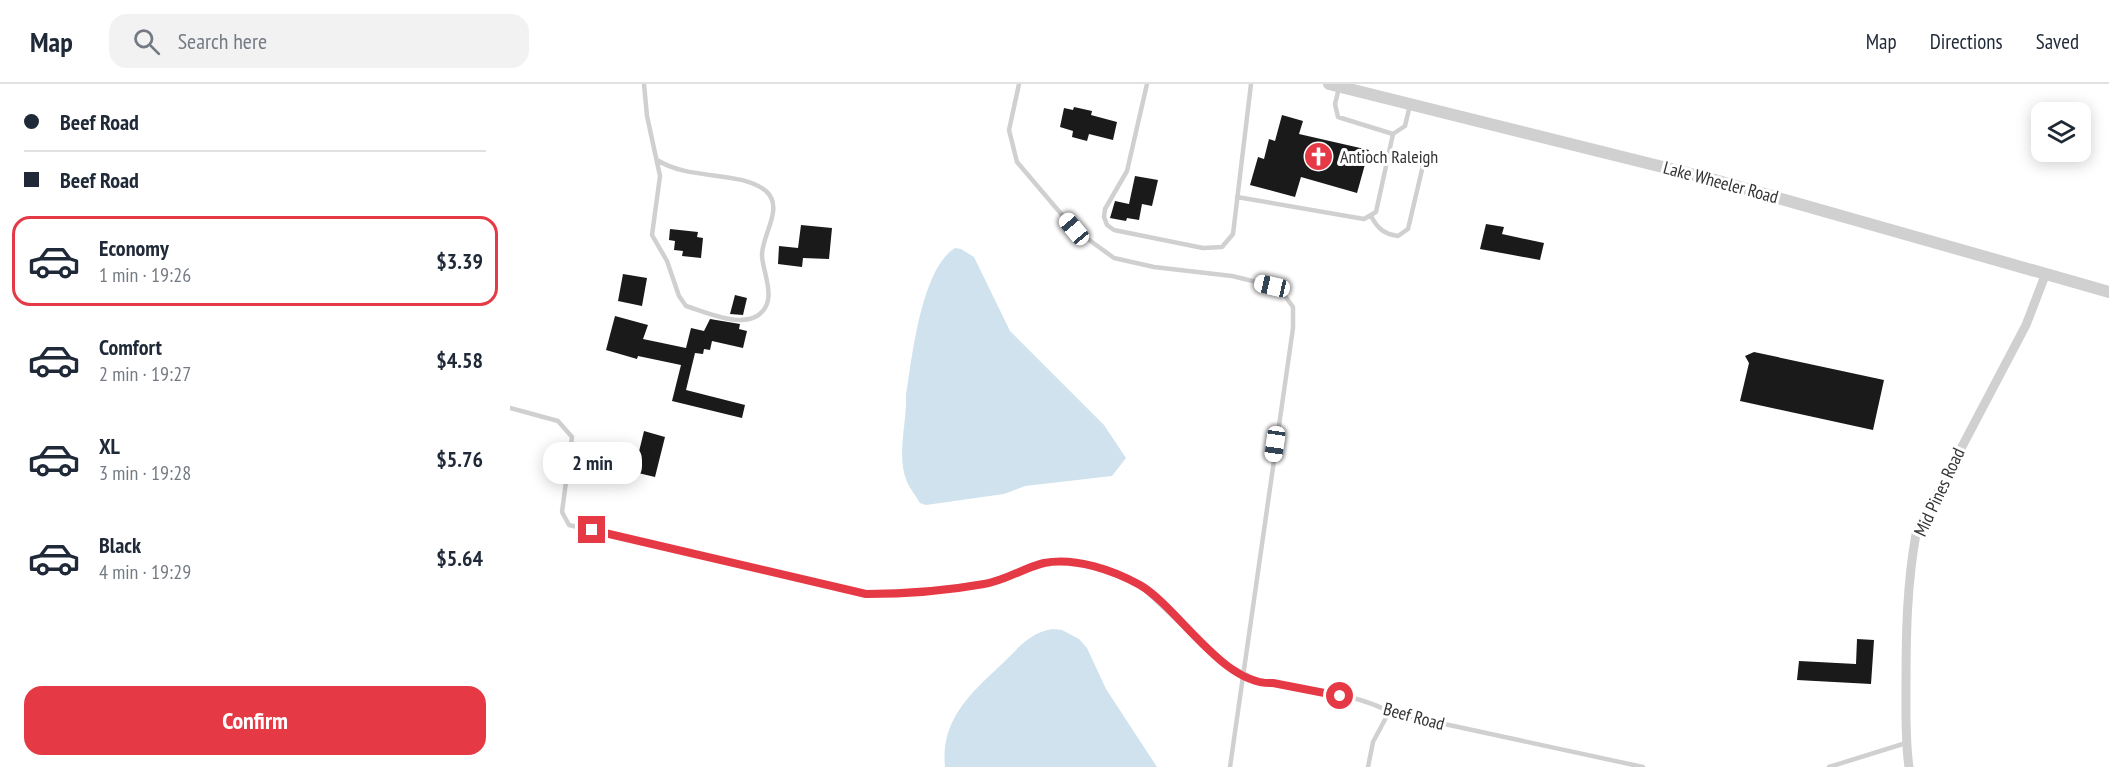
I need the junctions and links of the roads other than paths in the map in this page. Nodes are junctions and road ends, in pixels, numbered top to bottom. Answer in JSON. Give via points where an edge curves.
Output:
{"nodes":[{"id":1,"x":644,"y":84,"type":"edge"},
{"id":2,"x":1019,"y":84,"type":"edge"},
{"id":3,"x":1147,"y":84,"type":"edge"},
{"id":4,"x":1251,"y":84,"type":"edge"},
{"id":5,"x":1342,"y":86,"type":"edge"},
{"id":6,"x":1410,"y":105,"type":"junction"},
{"id":7,"x":1394,"y":134,"type":"junction"},
{"id":8,"x":1425,"y":157,"type":"dead end"},
{"id":9,"x":657,"y":160,"type":"junction"},
{"id":10,"x":1237,"y":197,"type":"junction"},
{"id":11,"x":1371,"y":216,"type":"junction"},
{"id":12,"x":2046,"y":273,"type":"junction"},
{"id":13,"x":2109,"y":292,"type":"edge"},
{"id":14,"x":510,"y":408,"type":"edge"},
{"id":15,"x":1243,"y":674,"type":"junction"},
{"id":16,"x":1389,"y":712,"type":"junction"},
{"id":17,"x":1906,"y":743,"type":"junction"},
{"id":18,"x":1230,"y":767,"type":"edge"},
{"id":19,"x":1368,"y":767,"type":"edge"},
{"id":20,"x":1643,"y":767,"type":"edge"},
{"id":21,"x":1829,"y":767,"type":"edge"},
{"id":22,"x":1909,"y":767,"type":"edge"}],
"edges":[{"from":1,"to":9,"type":"lane"},
{"from":2,"to":15,"type":"lane","via":[[1009,130],[1017,162],[1074,229],[1114,258],[1272,286],[1293,306]]},
{"from":3,"to":10,"type":"lane","via":[[1127,171],[1105,209],[1107,225],[1113,230],[1177,244],[1222,246],[1233,234]]},
{"from":4,"to":10,"type":"lane"},
{"from":5,"to":6,"type":"street","name":"Lake Wheeler Road"},
{"from":5,"to":7,"type":"lane","via":[[1335,104],[1338,117]]},
{"from":6,"to":7,"type":"lane","via":[[1404,126]]},
{"from":6,"to":12,"type":"street","name":"Lake Wheeler Road","via":[[1696,175]]},
{"from":7,"to":11,"type":"lane","via":[[1376,212]]},
{"from":8,"to":11,"type":"lane","via":[[1408,229],[1398,236],[1387,235]]},
{"from":9,"to":9,"type":"lane","via":[[683,172],[755,184],[768,193],[774,207],[762,257],[769,289],[760,314],[749,320],[735,319],[686,306],[679,296],[667,261],[652,235],[660,176]]},
{"from":10,"to":11,"type":"lane","via":[[1364,219]]},
{"from":12,"to":13,"type":"street","name":"Lake Wheeler Road"},
{"from":12,"to":17,"type":"street","name":"Mid Pines Road","via":[[2026,325],[1916,534],[1909,570]]},
{"from":14,"to":15,"type":"lane","name":"Beef Road","via":[[558,421],[572,437],[562,512],[569,525],[866,594],[986,584],[1044,563],[1070,562],[1099,568],[1141,586],[1220,661]]},
{"from":15,"to":16,"type":"lane","name":"Beef Road","via":[[1264,684],[1340,696]]},
{"from":15,"to":18,"type":"lane"},
{"from":16,"to":19,"type":"lane","via":[[1373,742]]},
{"from":16,"to":20,"type":"lane","name":"Beef Road"},
{"from":17,"to":21,"type":"lane"},
{"from":17,"to":22,"type":"street","name":"Mid Pines Road"}]}
